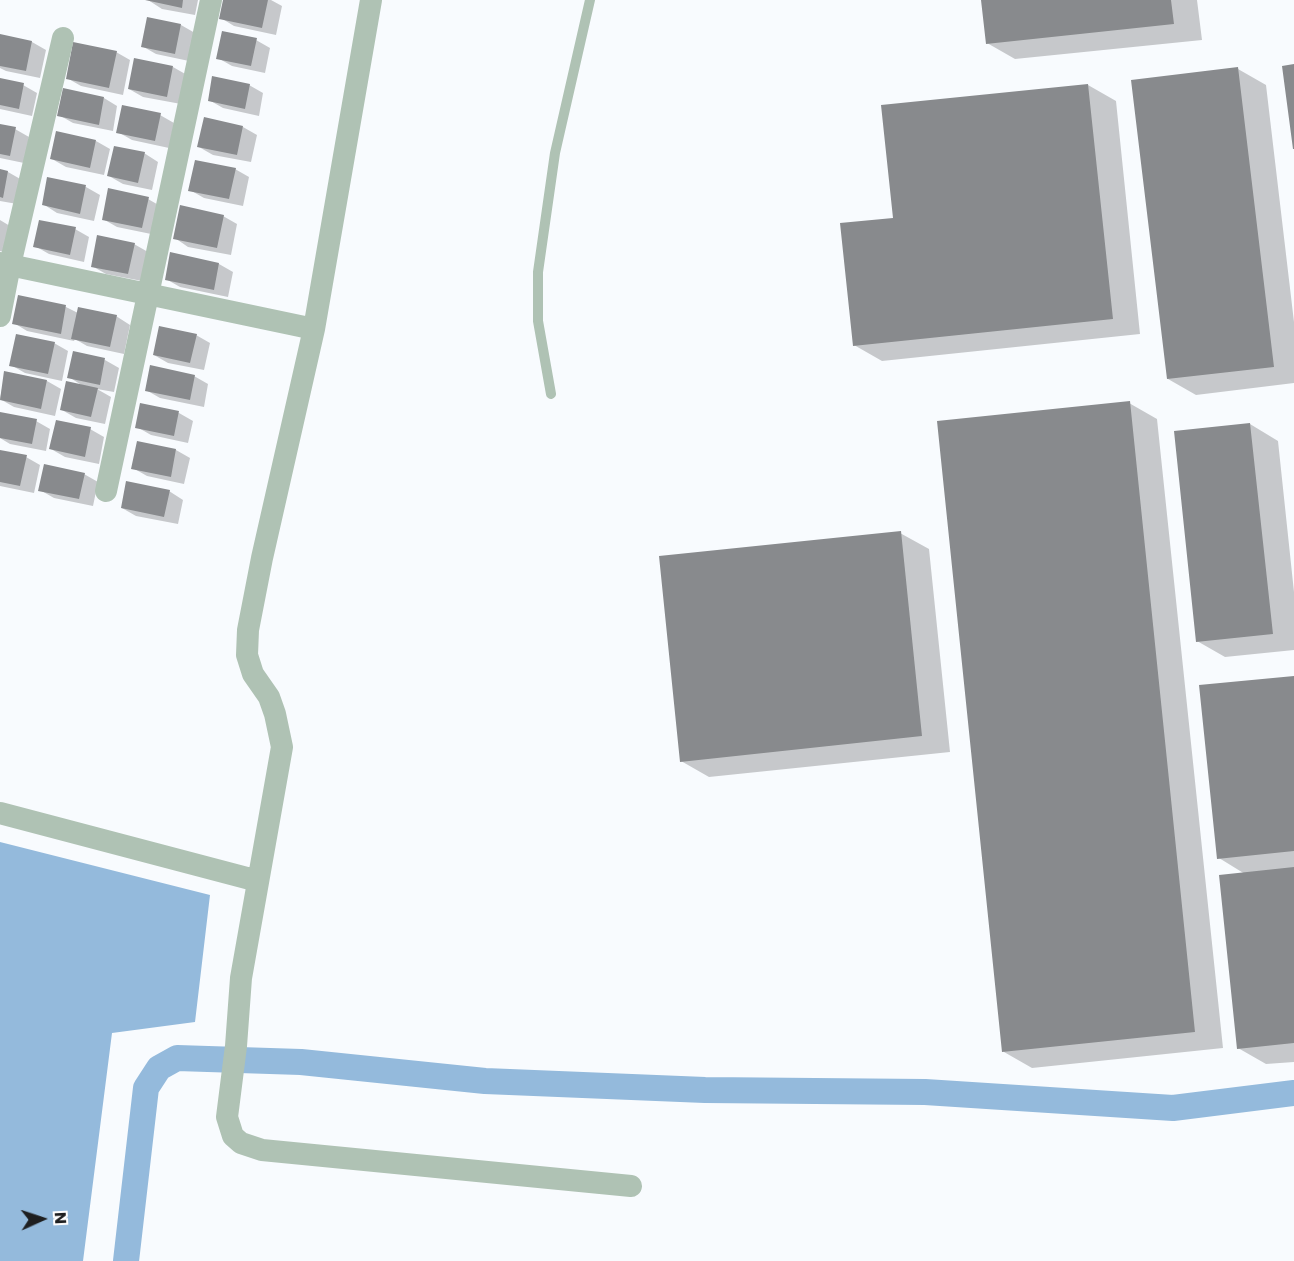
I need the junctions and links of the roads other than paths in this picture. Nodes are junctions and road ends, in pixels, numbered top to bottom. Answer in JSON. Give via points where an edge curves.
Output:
{"nodes":[{"id":1,"x":211,"y":0,"type":"edge"},
{"id":2,"x":371,"y":0,"type":"edge"},
{"id":3,"x":590,"y":0,"type":"edge"},
{"id":4,"x":63,"y":38,"type":"dead end"},
{"id":5,"x":5,"y":264,"type":"edge"},
{"id":6,"x":150,"y":293,"type":"junction"},
{"id":7,"x":0,"y":316,"type":"edge"},
{"id":8,"x":314,"y":329,"type":"junction"},
{"id":9,"x":550,"y":394,"type":"dead end"},
{"id":10,"x":106,"y":491,"type":"dead end"},
{"id":11,"x":0,"y":813,"type":"edge"},
{"id":12,"x":258,"y":880,"type":"junction"},
{"id":13,"x":631,"y":1186,"type":"dead end"}],
"edges":[{"from":1,"to":6,"type":"street"},
{"from":2,"to":8,"type":"street"},
{"from":3,"to":9,"type":"lane","via":[[555,153],[538,272],[538,321]]},
{"from":4,"to":5,"type":"street"},
{"from":5,"to":6,"type":"street"},
{"from":5,"to":7,"type":"street"},
{"from":6,"to":8,"type":"street"},
{"from":6,"to":10,"type":"street"},
{"from":8,"to":12,"type":"street","via":[[248,630],[247,655],[253,674],[269,697],[282,747]]},
{"from":11,"to":12,"type":"street"},
{"from":12,"to":13,"type":"street","via":[[241,978],[227,1117],[233,1136],[241,1143],[262,1150]]}]}
